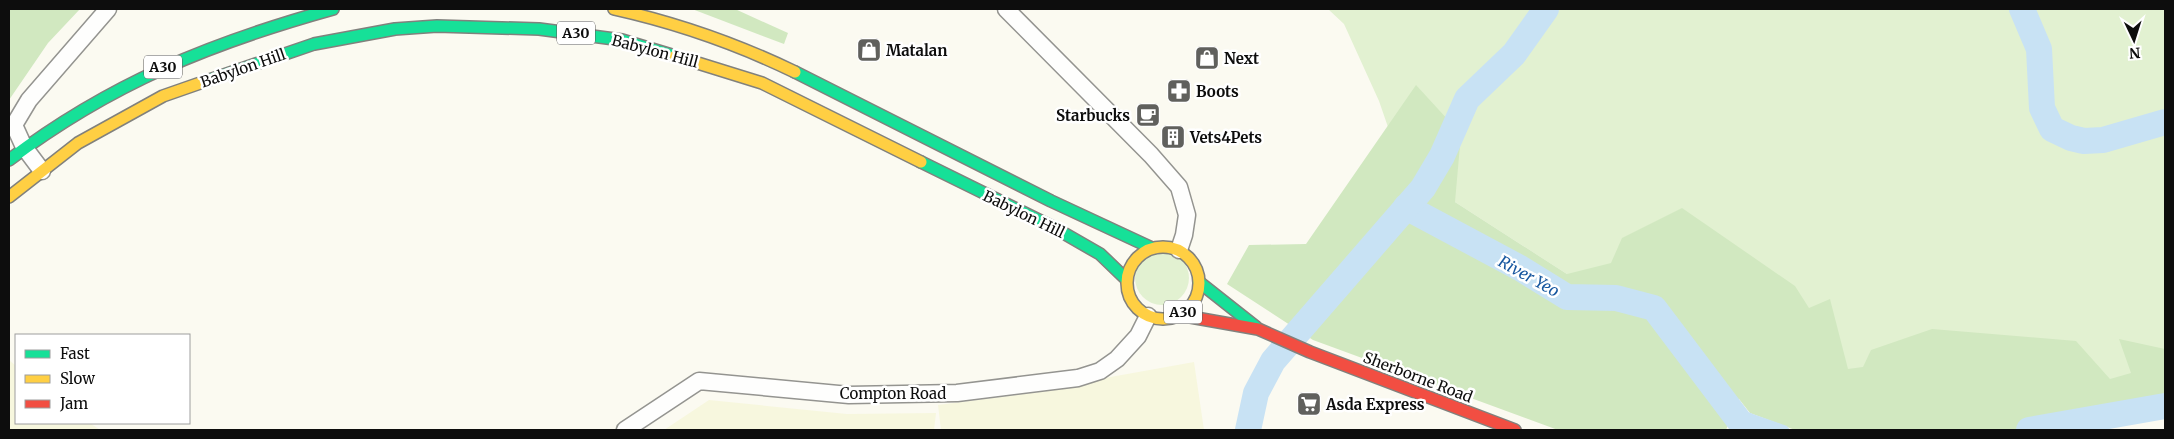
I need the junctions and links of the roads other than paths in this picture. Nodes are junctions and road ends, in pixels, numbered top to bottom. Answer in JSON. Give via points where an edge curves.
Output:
{"nodes":[{"id":1,"x":108,"y":9,"type":"edge"},
{"id":2,"x":333,"y":9,"type":"edge"},
{"id":3,"x":614,"y":9,"type":"edge"},
{"id":4,"x":1006,"y":9,"type":"edge"},
{"id":5,"x":857,"y":102,"type":"junction"},
{"id":6,"x":845,"y":124,"type":"junction"},
{"id":7,"x":24,"y":147,"type":"junction"},
{"id":8,"x":9,"y":160,"type":"edge"},
{"id":9,"x":42,"y":171,"type":"junction"},
{"id":10,"x":9,"y":197,"type":"edge"},
{"id":11,"x":1152,"y":248,"type":"junction"},
{"id":12,"x":1179,"y":250,"type":"junction"},
{"id":13,"x":1126,"y":279,"type":"junction"},
{"id":14,"x":1199,"y":282,"type":"junction"},
{"id":15,"x":1179,"y":315,"type":"junction"},
{"id":16,"x":1148,"y":316,"type":"junction"},
{"id":17,"x":1258,"y":329,"type":"junction"},
{"id":18,"x":625,"y":430,"type":"edge"},
{"id":19,"x":1515,"y":430,"type":"edge"}],
"edges":[{"from":1,"to":7,"type":"street","via":[[29,100],[14,126]]},
{"from":2,"to":7,"type":"main road","name":"Babylon Hill","number":"A30","via":[[266,27],[176,61],[77,112]]},
{"from":3,"to":5,"type":"main road","name":"Babylon Hill","via":[[718,37]]},
{"from":4,"to":12,"type":"street","via":[[1157,161],[1178,187],[1187,215]]},
{"from":5,"to":6,"type":"main road"},
{"from":5,"to":11,"type":"main road","name":"Babylon Hill","via":[[1083,218]]},
{"from":6,"to":9,"type":"main road","name":"Babylon Hill","number":"A30","via":[[762,83],[622,40],[539,29],[437,26],[394,29],[314,44],[163,96],[78,143]]},
{"from":6,"to":13,"type":"main road","name":"Babylon Hill","number":"A30","via":[[1053,227],[1100,254]]},
{"from":7,"to":8,"type":"main road","name":"Babylon Hill","number":"A30"},
{"from":7,"to":9,"type":"street"},
{"from":9,"to":10,"type":"main road","name":"Babylon Hill","number":"A30"},
{"from":11,"to":12,"type":"main road","via":[[1161,246]]},
{"from":11,"to":13,"type":"main road","via":[[1134,260]]},
{"from":12,"to":14,"type":"main road","number":"A30","via":[[1193,263]]},
{"from":13,"to":16,"type":"main road","number":"A30","via":[[1131,301]]},
{"from":14,"to":15,"type":"main road","number":"A30","via":[[1194,301]]},
{"from":14,"to":17,"type":"main road","number":"A30"},
{"from":15,"to":16,"type":"main road","number":"A30","via":[[1169,318]]},
{"from":15,"to":17,"type":"main road","number":"A30"},
{"from":16,"to":18,"type":"street","name":"Compton Road","via":[[1138,336],[1117,359],[1100,371],[1078,378],[957,393],[849,395],[699,381]]},
{"from":17,"to":19,"type":"main road","name":"Sherborne Road","number":"A30"}]}
